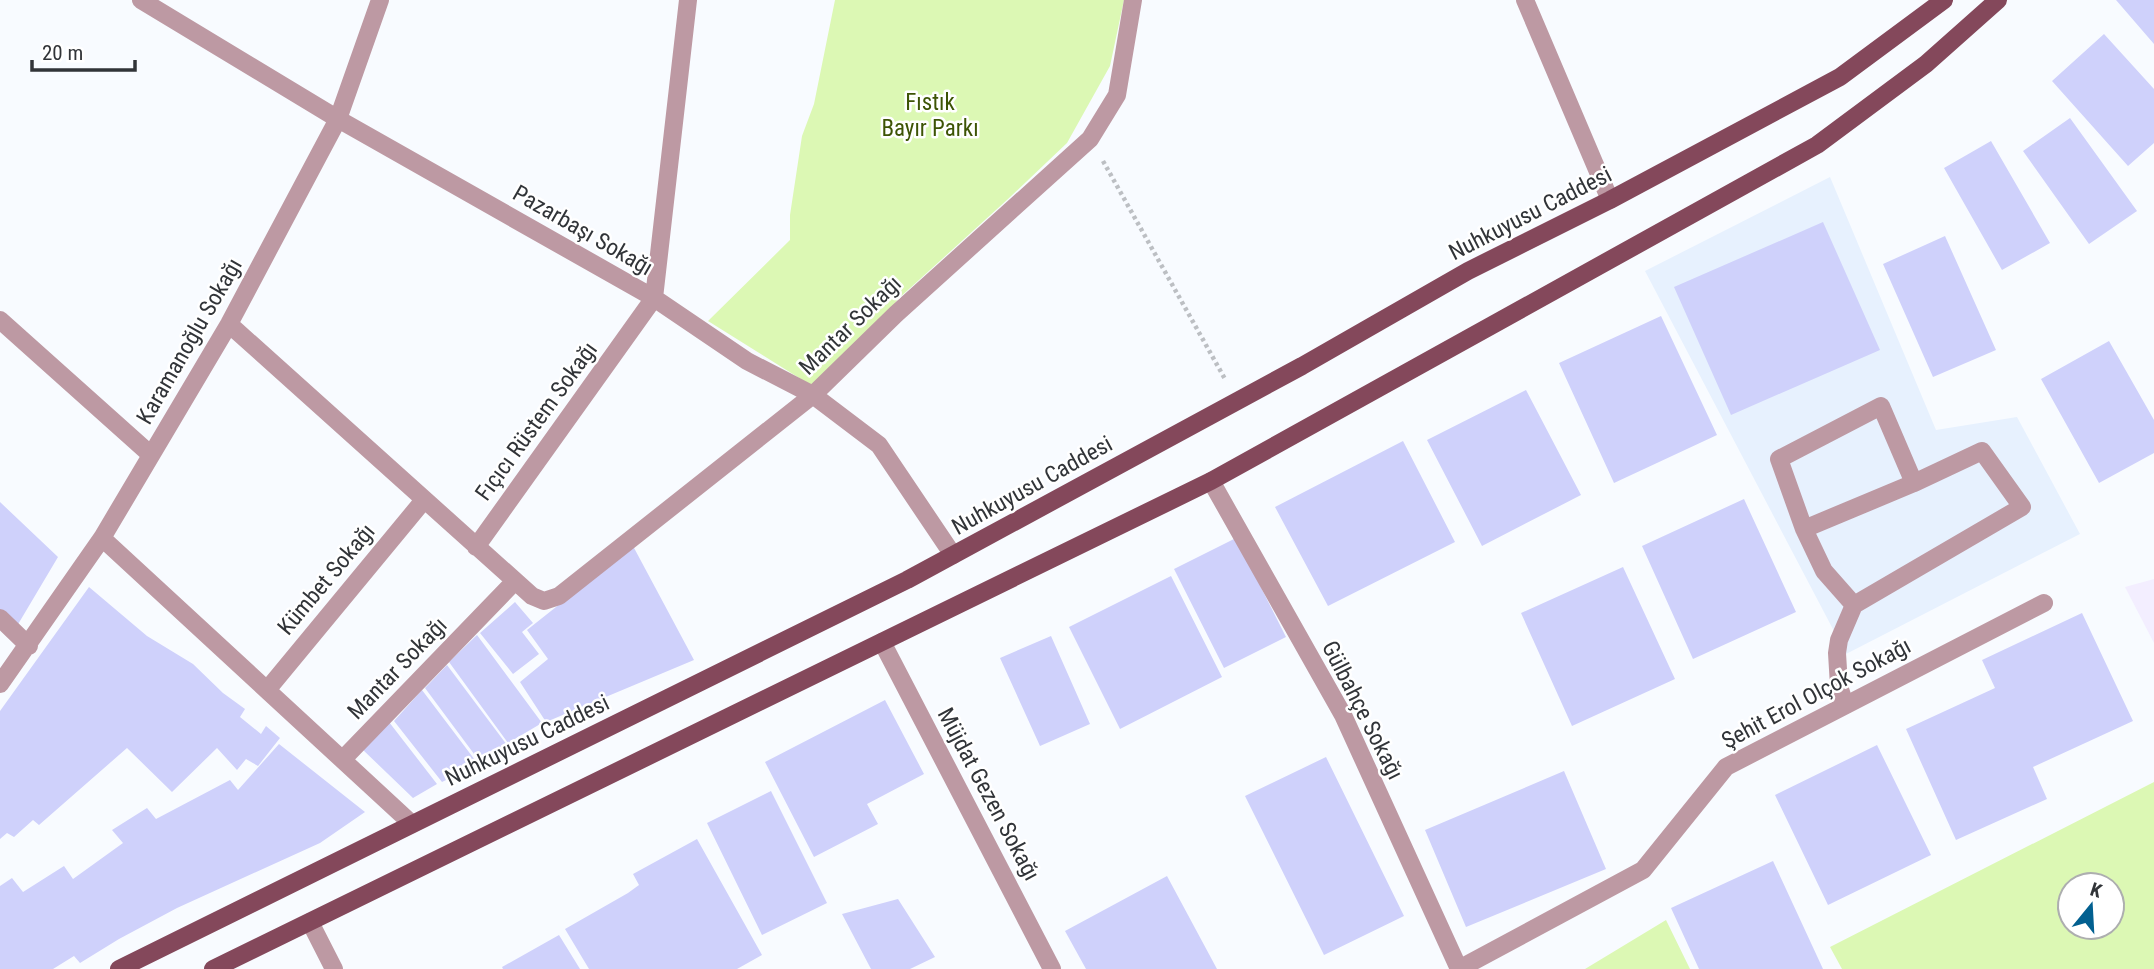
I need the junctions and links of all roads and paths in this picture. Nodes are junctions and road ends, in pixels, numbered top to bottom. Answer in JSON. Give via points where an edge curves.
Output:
{"nodes":[{"id":1,"x":141,"y":0,"type":"edge"},
{"id":2,"x":380,"y":0,"type":"edge"},
{"id":3,"x":688,"y":0,"type":"edge"},
{"id":4,"x":1133,"y":0,"type":"edge"},
{"id":5,"x":1525,"y":0,"type":"edge"},
{"id":6,"x":1944,"y":0,"type":"edge"},
{"id":7,"x":1998,"y":0,"type":"edge"},
{"id":8,"x":338,"y":118,"type":"junction"},
{"id":9,"x":1090,"y":139,"type":"junction"},
{"id":10,"x":1611,"y":200,"type":"junction"},
{"id":11,"x":654,"y":298,"type":"junction"},
{"id":12,"x":0,"y":320,"type":"edge"},
{"id":13,"x":229,"y":324,"type":"junction"},
{"id":14,"x":813,"y":395,"type":"junction"},
{"id":15,"x":1238,"y":401,"type":"junction"},
{"id":16,"x":151,"y":455,"type":"junction"},
{"id":17,"x":1211,"y":481,"type":"junction"},
{"id":18,"x":1914,"y":483,"type":"junction"},
{"id":19,"x":424,"y":500,"type":"junction"},
{"id":20,"x":1804,"y":529,"type":"junction"},
{"id":21,"x":102,"y":538,"type":"junction"},
{"id":22,"x":476,"y":547,"type":"junction"},
{"id":23,"x":953,"y":555,"type":"junction"},
{"id":24,"x":515,"y":581,"type":"junction"},
{"id":25,"x":2044,"y":603,"type":"dead end"},
{"id":26,"x":1854,"y":605,"type":"junction"},
{"id":27,"x":0,"y":618,"type":"edge"},
{"id":28,"x":882,"y":642,"type":"junction"},
{"id":29,"x":29,"y":646,"type":"junction"},
{"id":30,"x":0,"y":684,"type":"edge"},
{"id":31,"x":267,"y":690,"type":"junction"},
{"id":32,"x":1845,"y":705,"type":"junction"},
{"id":33,"x":342,"y":759,"type":"junction"},
{"id":34,"x":412,"y":824,"type":"junction"},
{"id":35,"x":310,"y":922,"type":"junction"},
{"id":36,"x":119,"y":969,"type":"edge"},
{"id":37,"x":213,"y":969,"type":"edge"},
{"id":38,"x":334,"y":969,"type":"edge"},
{"id":39,"x":1052,"y":969,"type":"edge"},
{"id":40,"x":1459,"y":969,"type":"edge"}],
"edges":[{"from":1,"to":8,"type":"street","name":"Pazarbaşı Sokağı"},
{"from":2,"to":8,"type":"street","name":"Karamanoğlu Sokağı"},
{"from":3,"to":11,"type":"street","name":"Fıçıcı Rüstem Sokağı"},
{"from":4,"to":9,"type":"street","name":"Mantar Sokağı","via":[[1117,95]]},
{"from":5,"to":10,"type":"street"},
{"from":6,"to":10,"type":"main road","name":"Nuhkuyusu Caddesi","via":[[1840,77]]},
{"from":7,"to":17,"type":"main road","via":[[1926,64],[1817,145]]},
{"from":8,"to":11,"type":"street","name":"Pazarbaşı Sokağı"},
{"from":8,"to":13,"type":"street","name":"Karamanoğlu Sokağı"},
{"from":9,"to":14,"type":"street","name":"Mantar Sokağı"},
{"from":9,"to":15,"type":"path"},
{"from":10,"to":15,"type":"main road","name":"Nuhkuyusu Caddesi","via":[[1468,271]]},
{"from":11,"to":14,"type":"street","name":"Pazarbaşı Sokağı","via":[[747,361]]},
{"from":11,"to":22,"type":"street","name":"Fıçıcı Rüstem Sokağı"},
{"from":12,"to":16,"type":"street"},
{"from":13,"to":16,"type":"street","name":"Karamanoğlu Sokağı"},
{"from":13,"to":19,"type":"street"},
{"from":14,"to":23,"type":"street","name":"Pazarbaşı Sokağı","via":[[879,445]]},
{"from":14,"to":24,"type":"street","name":"Mantar Sokağı","via":[[559,596],[544,601]]},
{"from":15,"to":23,"type":"main road","name":"Nuhkuyusu Caddesi"},
{"from":16,"to":21,"type":"street","name":"Karamanoğlu Sokağı"},
{"from":17,"to":28,"type":"main road"},
{"from":17,"to":40,"type":"street","name":"Gülbahçe Sokağı","via":[[1343,715]]},
{"from":18,"to":20,"type":"street"},
{"from":18,"to":20,"type":"street","via":[[1881,406],[1779,459]]},
{"from":18,"to":26,"type":"street","via":[[1982,452],[2022,507]]},
{"from":19,"to":22,"type":"street"},
{"from":19,"to":31,"type":"street","name":"Kümbet Sokağı"},
{"from":20,"to":26,"type":"street","via":[[1824,571]]},
{"from":21,"to":29,"type":"street","name":"Karamanoğlu Sokağı"},
{"from":21,"to":31,"type":"street"},
{"from":22,"to":24,"type":"street","name":"Mantar Sokağı"},
{"from":23,"to":34,"type":"main road","name":"Nuhkuyusu Caddesi"},
{"from":24,"to":33,"type":"street","name":"Mantar Sokağı"},
{"from":25,"to":32,"type":"street","name":"Şehit Erol Olçok Sokağı"},
{"from":26,"to":32,"type":"street","via":[[1837,653]]},
{"from":27,"to":29,"type":"street"},
{"from":28,"to":35,"type":"main road"},
{"from":28,"to":39,"type":"street","name":"Müjdat Gezen Sokağı"},
{"from":29,"to":30,"type":"street","name":"Karamanoğlu Sokağı"},
{"from":31,"to":33,"type":"street"},
{"from":32,"to":40,"type":"street","name":"Şehit Erol Olçok Sokağı","via":[[1726,767],[1643,870]]},
{"from":33,"to":34,"type":"street"},
{"from":34,"to":36,"type":"main road","name":"Nuhkuyusu Caddesi"},
{"from":35,"to":37,"type":"main road"},
{"from":35,"to":38,"type":"street"}]}
